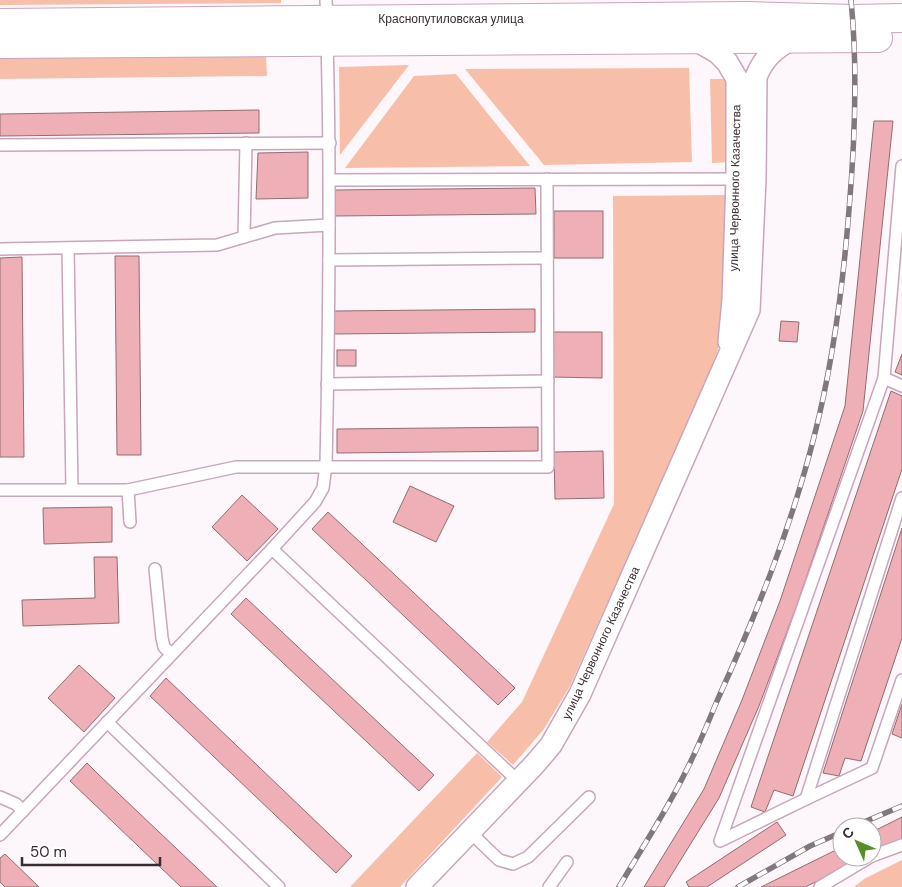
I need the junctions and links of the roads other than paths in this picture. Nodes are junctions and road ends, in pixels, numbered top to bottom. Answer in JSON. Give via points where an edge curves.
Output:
{"nodes":[{"id":1,"x":747,"y":8,"type":"edge"},
{"id":2,"x":902,"y":18,"type":"edge"},
{"id":3,"x":327,"y":20,"type":"edge"},
{"id":4,"x":0,"y":23,"type":"edge"},
{"id":5,"x":902,"y":37,"type":"edge"},
{"id":6,"x":691,"y":38,"type":"junction"},
{"id":7,"x":794,"y":38,"type":"junction"},
{"id":8,"x":0,"y":44,"type":"edge"},
{"id":9,"x":246,"y":143,"type":"junction"},
{"id":10,"x":330,"y":143,"type":"junction"},
{"id":11,"x":0,"y":145,"type":"edge"},
{"id":12,"x":902,"y":166,"type":"edge"},
{"id":13,"x":546,"y":178,"type":"junction"},
{"id":14,"x":746,"y":179,"type":"junction"},
{"id":15,"x":330,"y":180,"type":"junction"},
{"id":16,"x":329,"y":225,"type":"junction"},
{"id":17,"x":244,"y":237,"type":"junction"},
{"id":18,"x":68,"y":248,"type":"junction"},
{"id":19,"x":0,"y":249,"type":"edge"},
{"id":20,"x":547,"y":258,"type":"junction"},
{"id":21,"x":329,"y":260,"type":"junction"},
{"id":22,"x":884,"y":378,"type":"junction"},
{"id":23,"x":548,"y":381,"type":"junction"},
{"id":24,"x":327,"y":384,"type":"junction"},
{"id":25,"x":902,"y":386,"type":"edge"},
{"id":26,"x":326,"y":466,"type":"junction"},
{"id":27,"x":72,"y":489,"type":"junction"},
{"id":28,"x":0,"y":490,"type":"edge"},
{"id":29,"x":128,"y":490,"type":"junction"},
{"id":30,"x":902,"y":498,"type":"edge"},
{"id":31,"x":130,"y":522,"type":"dead end"},
{"id":32,"x":272,"y":549,"type":"junction"},
{"id":33,"x":155,"y":569,"type":"dead end"},
{"id":34,"x":171,"y":654,"type":"junction"},
{"id":35,"x":902,"y":680,"type":"edge"},
{"id":36,"x":106,"y":722,"type":"junction"},
{"id":37,"x":519,"y":782,"type":"junction"},
{"id":38,"x":589,"y":796,"type":"dead end"},
{"id":39,"x":0,"y":797,"type":"edge"},
{"id":40,"x":806,"y":799,"type":"junction"},
{"id":41,"x":23,"y":811,"type":"junction"},
{"id":42,"x":470,"y":832,"type":"junction"},
{"id":43,"x":0,"y":835,"type":"edge"},
{"id":44,"x":902,"y":845,"type":"edge"},
{"id":45,"x":882,"y":853,"type":"edge"},
{"id":46,"x":567,"y":862,"type":"dead end"},
{"id":47,"x":854,"y":867,"type":"edge"},
{"id":48,"x":279,"y":887,"type":"edge"},
{"id":49,"x":417,"y":887,"type":"edge"},
{"id":50,"x":549,"y":887,"type":"edge"},
{"id":51,"x":820,"y":887,"type":"edge"}],
"edges":[{"from":1,"to":2,"type":"main road","name":"Краснопутиловская улица","via":[[853,19]]},
{"from":1,"to":3,"type":"main road","name":"Краснопутиловская улица"},
{"from":3,"to":4,"type":"main road","name":"Краснопутиловская улица"},
{"from":3,"to":6,"type":"main road","name":"Краснопутиловская улица"},
{"from":3,"to":8,"type":"main road","name":"Краснопутиловская улица"},
{"from":3,"to":10,"type":"lane"},
{"from":5,"to":7,"type":"main road","name":"Краснопутиловская улица"},
{"from":6,"to":7,"type":"main road","name":"Краснопутиловская улица"},
{"from":6,"to":14,"type":"street","name":"улица Червонного Казачества","via":[[718,53],[737,79]]},
{"from":7,"to":14,"type":"street","name":"улица Червонного Казачества","via":[[772,51],[756,78]]},
{"from":9,"to":10,"type":"lane"},
{"from":9,"to":11,"type":"lane"},
{"from":9,"to":17,"type":"lane"},
{"from":10,"to":15,"type":"lane"},
{"from":12,"to":22,"type":"lane"},
{"from":13,"to":14,"type":"lane"},
{"from":13,"to":15,"type":"lane"},
{"from":13,"to":20,"type":"lane"},
{"from":14,"to":37,"type":"street","name":"улица Червонного Казачества","via":[[727,360],[580,694],[551,745]]},
{"from":15,"to":16,"type":"lane"},
{"from":16,"to":17,"type":"lane","via":[[275,228]]},
{"from":16,"to":21,"type":"lane"},
{"from":17,"to":18,"type":"lane","via":[[218,245]]},
{"from":18,"to":19,"type":"lane"},
{"from":18,"to":27,"type":"lane"},
{"from":20,"to":21,"type":"lane"},
{"from":20,"to":23,"type":"lane"},
{"from":21,"to":24,"type":"lane"},
{"from":22,"to":25,"type":"lane"},
{"from":22,"to":40,"type":"lane","via":[[720,842]]},
{"from":23,"to":24,"type":"lane"},
{"from":23,"to":26,"type":"lane","via":[[548,467]]},
{"from":24,"to":26,"type":"lane"},
{"from":26,"to":29,"type":"lane","via":[[236,467]]},
{"from":26,"to":32,"type":"lane","via":[[323,488],[315,502]]},
{"from":27,"to":28,"type":"lane"},
{"from":27,"to":29,"type":"lane"},
{"from":29,"to":31,"type":"lane"},
{"from":30,"to":40,"type":"lane"},
{"from":32,"to":34,"type":"lane"},
{"from":32,"to":37,"type":"lane"},
{"from":33,"to":34,"type":"lane","via":[[162,638],[164,647]]},
{"from":34,"to":36,"type":"lane"},
{"from":35,"to":40,"type":"lane","via":[[872,768]]},
{"from":36,"to":41,"type":"lane"},
{"from":36,"to":48,"type":"lane"},
{"from":37,"to":42,"type":"street","name":"улица Червонного Казачества"},
{"from":38,"to":42,"type":"lane","via":[[528,857],[513,864],[499,860]]},
{"from":39,"to":41,"type":"lane"},
{"from":41,"to":43,"type":"lane"},
{"from":42,"to":49,"type":"street","name":"улица Червонного Казачества"},
{"from":44,"to":45,"type":"lane"},
{"from":46,"to":50,"type":"lane"},
{"from":47,"to":51,"type":"lane"}]}
